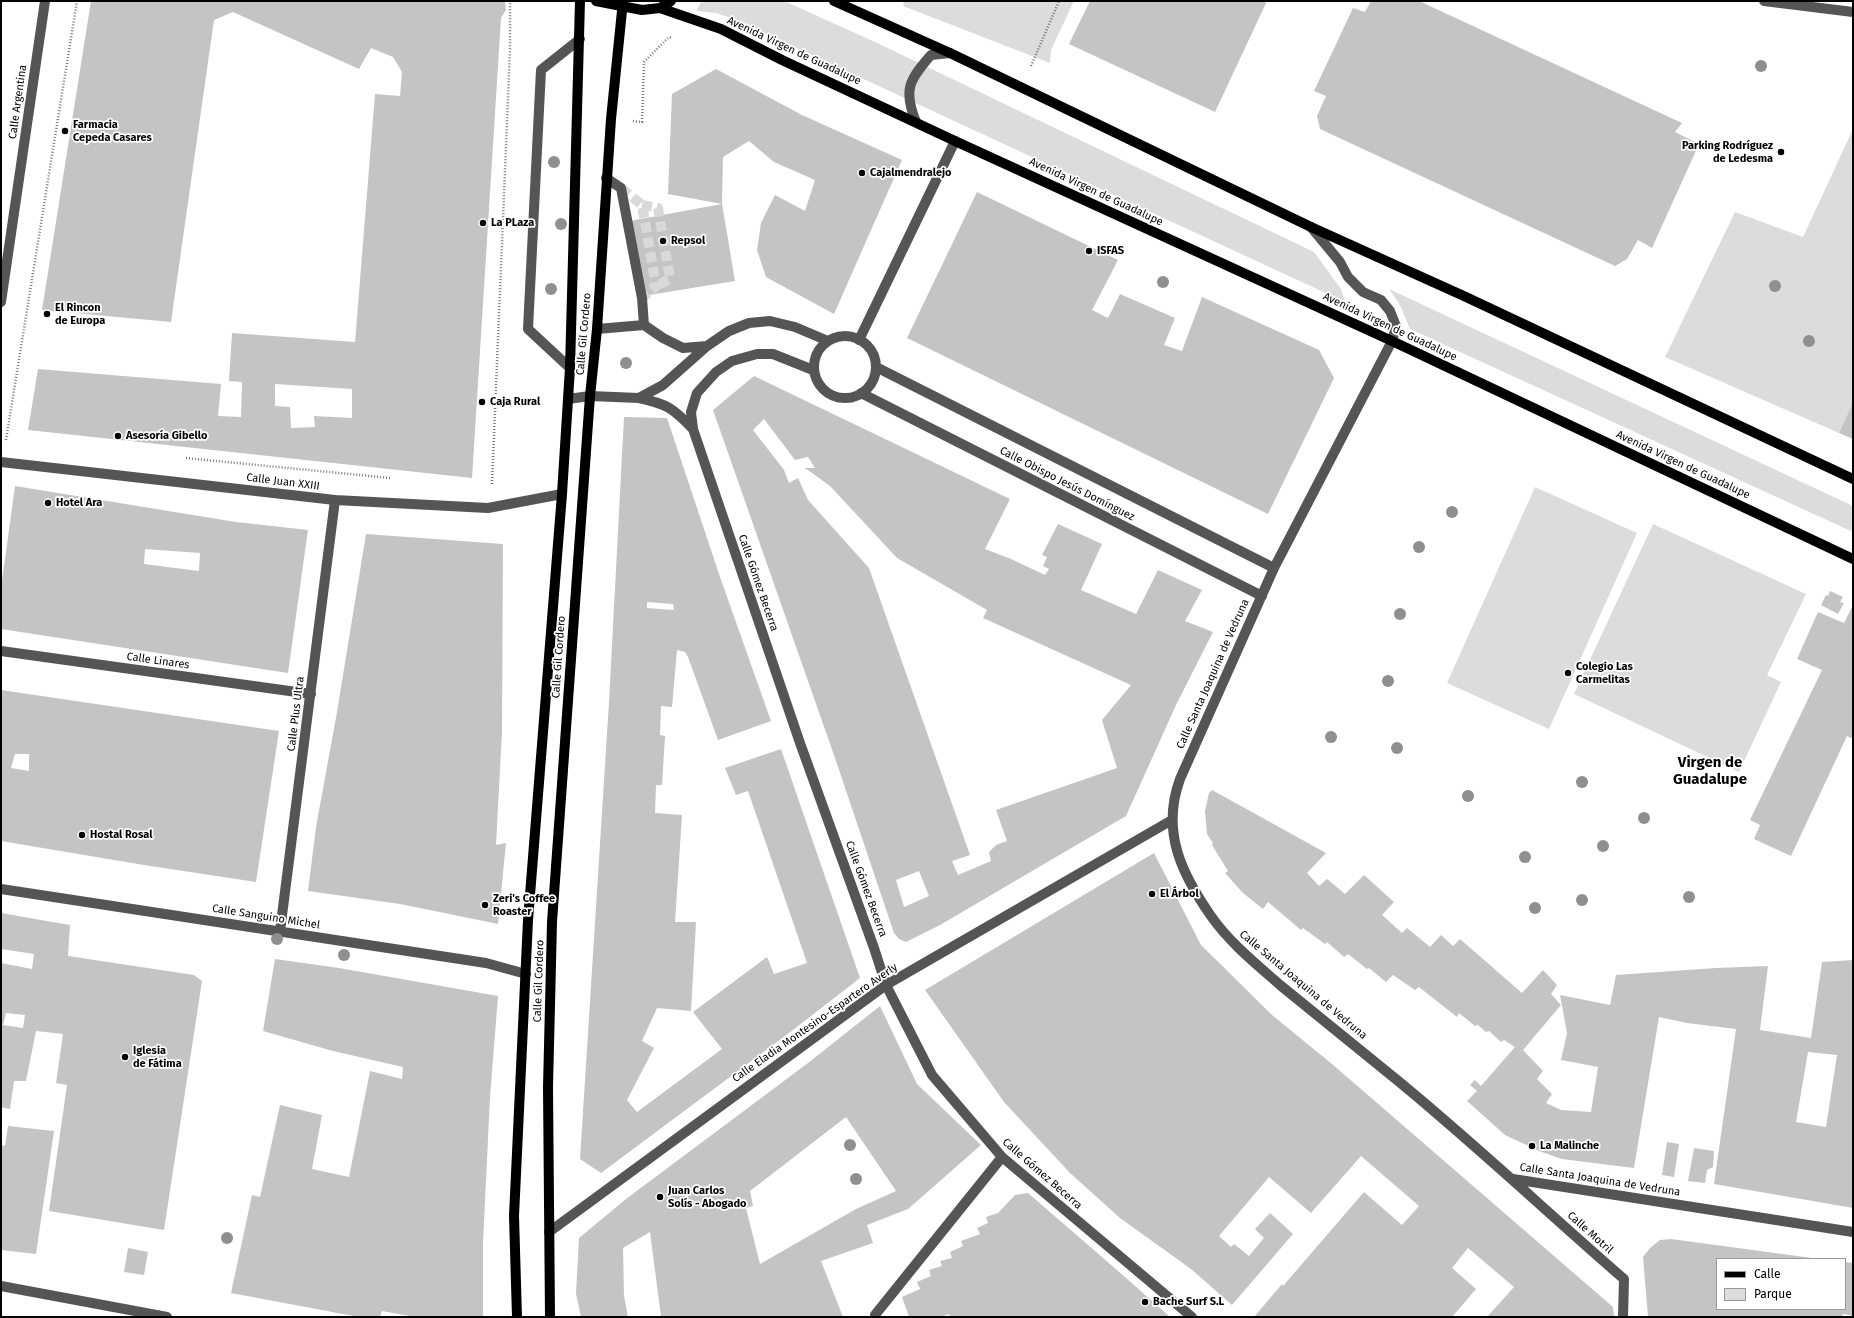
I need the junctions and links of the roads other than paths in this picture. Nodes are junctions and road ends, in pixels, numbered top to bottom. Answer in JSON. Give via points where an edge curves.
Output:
{"nodes":[{"id":1,"x":45,"y":1,"type":"edge"},
{"id":2,"x":580,"y":1,"type":"edge"},
{"id":3,"x":596,"y":1,"type":"edge"},
{"id":4,"x":671,"y":1,"type":"edge"},
{"id":5,"x":834,"y":1,"type":"edge"},
{"id":6,"x":1764,"y":1,"type":"edge"},
{"id":7,"x":623,"y":4,"type":"edge"},
{"id":8,"x":660,"y":8,"type":"junction"},
{"id":9,"x":1853,"y":12,"type":"edge"},
{"id":10,"x":580,"y":39,"type":"junction"},
{"id":11,"x":950,"y":53,"type":"junction"},
{"id":12,"x":916,"y":122,"type":"junction"},
{"id":13,"x":955,"y":141,"type":"junction"},
{"id":14,"x":606,"y":178,"type":"junction"},
{"id":15,"x":1310,"y":227,"type":"junction"},
{"id":16,"x":1,"y":302,"type":"edge"},
{"id":17,"x":644,"y":325,"type":"junction"},
{"id":18,"x":597,"y":329,"type":"junction"},
{"id":19,"x":859,"y":340,"type":"junction"},
{"id":20,"x":828,"y":341,"type":"junction"},
{"id":21,"x":1392,"y":341,"type":"junction"},
{"id":22,"x":707,"y":346,"type":"junction"},
{"id":23,"x":876,"y":367,"type":"junction"},
{"id":24,"x":570,"y":368,"type":"junction"},
{"id":25,"x":814,"y":370,"type":"junction"},
{"id":26,"x":862,"y":393,"type":"junction"},
{"id":27,"x":590,"y":396,"type":"junction"},
{"id":28,"x":639,"y":398,"type":"junction"},
{"id":29,"x":568,"y":399,"type":"junction"},
{"id":30,"x":692,"y":429,"type":"junction"},
{"id":31,"x":1,"y":462,"type":"edge"},
{"id":32,"x":1853,"y":479,"type":"edge"},
{"id":33,"x":562,"y":494,"type":"junction"},
{"id":34,"x":335,"y":500,"type":"junction"},
{"id":35,"x":1853,"y":559,"type":"edge"},
{"id":36,"x":1274,"y":568,"type":"junction"},
{"id":37,"x":1262,"y":596,"type":"junction"},
{"id":38,"x":1,"y":651,"type":"edge"},
{"id":39,"x":311,"y":694,"type":"junction"},
{"id":40,"x":1172,"y":820,"type":"junction"},
{"id":41,"x":1,"y":889,"type":"edge"},
{"id":42,"x":280,"y":931,"type":"junction"},
{"id":43,"x":526,"y":974,"type":"junction"},
{"id":44,"x":886,"y":985,"type":"junction"},
{"id":45,"x":1002,"y":1157,"type":"junction"},
{"id":46,"x":1513,"y":1178,"type":"junction"},
{"id":47,"x":549,"y":1232,"type":"junction"},
{"id":48,"x":1853,"y":1232,"type":"edge"},
{"id":49,"x":1,"y":1286,"type":"edge"},
{"id":50,"x":167,"y":1317,"type":"edge"},
{"id":51,"x":517,"y":1317,"type":"edge"},
{"id":52,"x":550,"y":1317,"type":"edge"},
{"id":53,"x":876,"y":1317,"type":"edge"},
{"id":54,"x":1192,"y":1317,"type":"edge"},
{"id":55,"x":1623,"y":1317,"type":"edge"}],
"edges":[{"from":1,"to":16,"type":"street","name":"Calle Argentina"},
{"from":2,"to":10,"type":"main road","name":"Calle Gil Cordero"},
{"from":3,"to":7,"type":"main road"},
{"from":4,"to":8,"type":"main road"},
{"from":5,"to":11,"type":"main road"},
{"from":6,"to":9,"type":"street"},
{"from":7,"to":8,"type":"main road","via":[[642,10]]},
{"from":7,"to":14,"type":"main road","name":"Calle Gil Cordero"},
{"from":8,"to":12,"type":"main road","name":"Avenida Virgen de Guadalupe","via":[[721,29]]},
{"from":10,"to":24,"type":"main road","name":"Calle Gil Cordero"},
{"from":10,"to":24,"type":"street","via":[[541,70],[528,329]]},
{"from":11,"to":12,"type":"street","via":[[931,55],[918,70],[909,89],[910,106]]},
{"from":11,"to":15,"type":"main road"},
{"from":12,"to":13,"type":"main road","name":"Avenida Virgen de Guadalupe"},
{"from":13,"to":19,"type":"street"},
{"from":13,"to":21,"type":"main road","name":"Avenida Virgen de Guadalupe"},
{"from":14,"to":17,"type":"street","via":[[621,188],[642,298]]},
{"from":14,"to":18,"type":"main road","name":"Calle Gil Cordero"},
{"from":15,"to":21,"type":"street","via":[[1340,262],[1348,277],[1363,292],[1381,300],[1390,311],[1396,326]]},
{"from":15,"to":32,"type":"main road","via":[[1466,297]]},
{"from":17,"to":18,"type":"street"},
{"from":17,"to":22,"type":"street","via":[[683,348]]},
{"from":18,"to":27,"type":"main road","name":"Calle Gil Cordero"},
{"from":19,"to":20,"type":"street","via":[[848,336]]},
{"from":19,"to":23,"type":"street","via":[[872,351]]},
{"from":20,"to":22,"type":"street","via":[[794,327],[770,321],[749,323],[729,331]]},
{"from":20,"to":25,"type":"street","via":[[816,354]]},
{"from":21,"to":35,"type":"main road","name":"Avenida Virgen de Guadalupe"},
{"from":21,"to":36,"type":"street","name":"Calle Santa Joaquina de Vedruna"},
{"from":22,"to":28,"type":"street","via":[[664,385]]},
{"from":23,"to":26,"type":"street","via":[[874,378]]},
{"from":23,"to":36,"type":"street","name":"Calle Obispo Jesús Domínguez"},
{"from":24,"to":29,"type":"main road","name":"Calle Gil Cordero"},
{"from":25,"to":26,"type":"street","via":[[824,390],[833,395],[842,398]]},
{"from":25,"to":30,"type":"street","via":[[773,354],[756,354],[732,361],[716,372],[696,393],[691,412]]},
{"from":26,"to":37,"type":"street","name":"Calle Obispo Jesús Domínguez"},
{"from":27,"to":28,"type":"street"},
{"from":27,"to":29,"type":"street"},
{"from":27,"to":47,"type":"main road","name":"Calle Gil Cordero","via":[[552,922],[548,1087]]},
{"from":28,"to":30,"type":"street","name":"Calle Gómez Becerra","via":[[661,403],[677,411]]},
{"from":29,"to":33,"type":"main road","name":"Calle Gil Cordero"},
{"from":30,"to":44,"type":"street","name":"Calle Gómez Becerra"},
{"from":31,"to":34,"type":"street","name":"Calle Juan XXIII"},
{"from":33,"to":34,"type":"street","name":"Calle Juan XXIII","via":[[488,508]]},
{"from":33,"to":43,"type":"main road","name":"Calle Gil Cordero","via":[[528,920]]},
{"from":34,"to":39,"type":"street","name":"Calle Plus Ultra"},
{"from":36,"to":37,"type":"street","name":"Calle Santa Joaquina de Vedruna"},
{"from":37,"to":40,"type":"street","name":"Calle Santa Joaquina de Vedruna","via":[[1180,779],[1174,796]]},
{"from":38,"to":39,"type":"street","name":"Calle Linares"},
{"from":39,"to":42,"type":"street","name":"Calle Plus Ultra"},
{"from":40,"to":44,"type":"street","name":"Calle Eladia Montesino-Espartero Averly"},
{"from":40,"to":46,"type":"street","name":"Calle Santa Joaquina de Vedruna","via":[[1178,857],[1190,883],[1211,916],[1236,947]]},
{"from":41,"to":42,"type":"street","name":"Calle Sanguino Michel"},
{"from":42,"to":43,"type":"street","name":"Calle Sanguino Michel","via":[[486,963]]},
{"from":43,"to":51,"type":"main road","name":"Calle Gil Cordero","via":[[514,1216]]},
{"from":44,"to":45,"type":"street","name":"Calle Gómez Becerra","via":[[932,1075]]},
{"from":44,"to":47,"type":"street","name":"Calle Eladia Montesino-Espartero Averly"},
{"from":45,"to":53,"type":"street"},
{"from":45,"to":54,"type":"street","name":"Calle Gómez Becerra"},
{"from":46,"to":48,"type":"street","name":"Calle Santa Joaquina de Vedruna"},
{"from":46,"to":55,"type":"street","name":"Calle Motril","via":[[1624,1279]]},
{"from":47,"to":52,"type":"main road","name":"Calle Gil Cordero"},
{"from":49,"to":50,"type":"street"}]}
